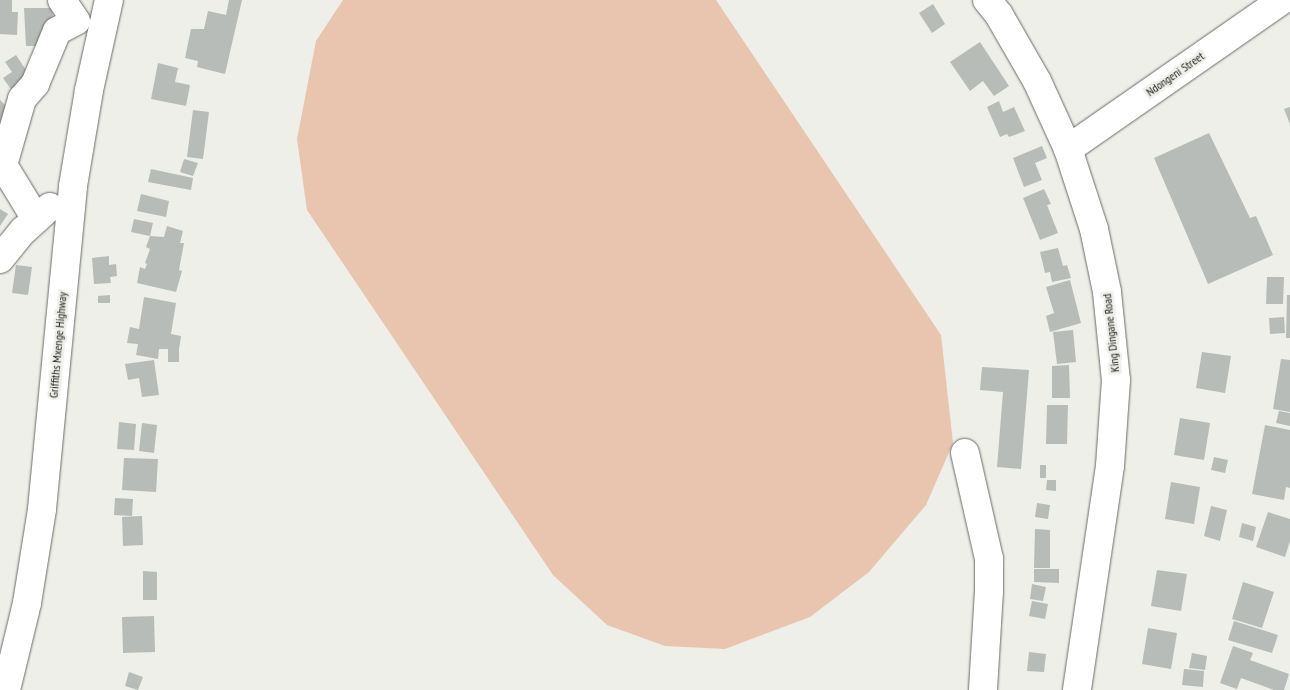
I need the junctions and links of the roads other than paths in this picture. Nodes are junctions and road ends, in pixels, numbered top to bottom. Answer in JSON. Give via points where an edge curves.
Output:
{"nodes":[{"id":1,"x":62,"y":0,"type":"edge"},
{"id":2,"x":109,"y":0,"type":"edge"},
{"id":3,"x":987,"y":0,"type":"edge"},
{"id":4,"x":1282,"y":0,"type":"edge"},
{"id":5,"x":1068,"y":149,"type":"junction"},
{"id":6,"x":73,"y":186,"type":"junction"},
{"id":7,"x":36,"y":219,"type":"junction"},
{"id":8,"x":0,"y":259,"type":"edge"},
{"id":9,"x":965,"y":453,"type":"dead end"},
{"id":10,"x":6,"y":690,"type":"edge"},
{"id":11,"x":983,"y":690,"type":"edge"},
{"id":12,"x":1077,"y":690,"type":"edge"}],
"edges":[{"from":1,"to":7,"type":"street","via":[[76,21],[57,31],[35,84],[22,99],[3,165]]},
{"from":2,"to":6,"type":"street","name":"Griffiths Mxenge Highway","via":[[89,90]]},
{"from":3,"to":5,"type":"street","name":"King Dingane Road","via":[[1037,81]]},
{"from":4,"to":5,"type":"street","name":"Ndongeni Street"},
{"from":5,"to":12,"type":"street","name":"King Dingane Road","via":[[1096,238],[1107,292],[1116,380],[1110,466]]},
{"from":6,"to":7,"type":"street"},
{"from":6,"to":10,"type":"street","name":"Griffiths Mxenge Highway","via":[[42,509],[27,604]]},
{"from":7,"to":8,"type":"street"},
{"from":9,"to":11,"type":"street","via":[[989,558]]}]}
